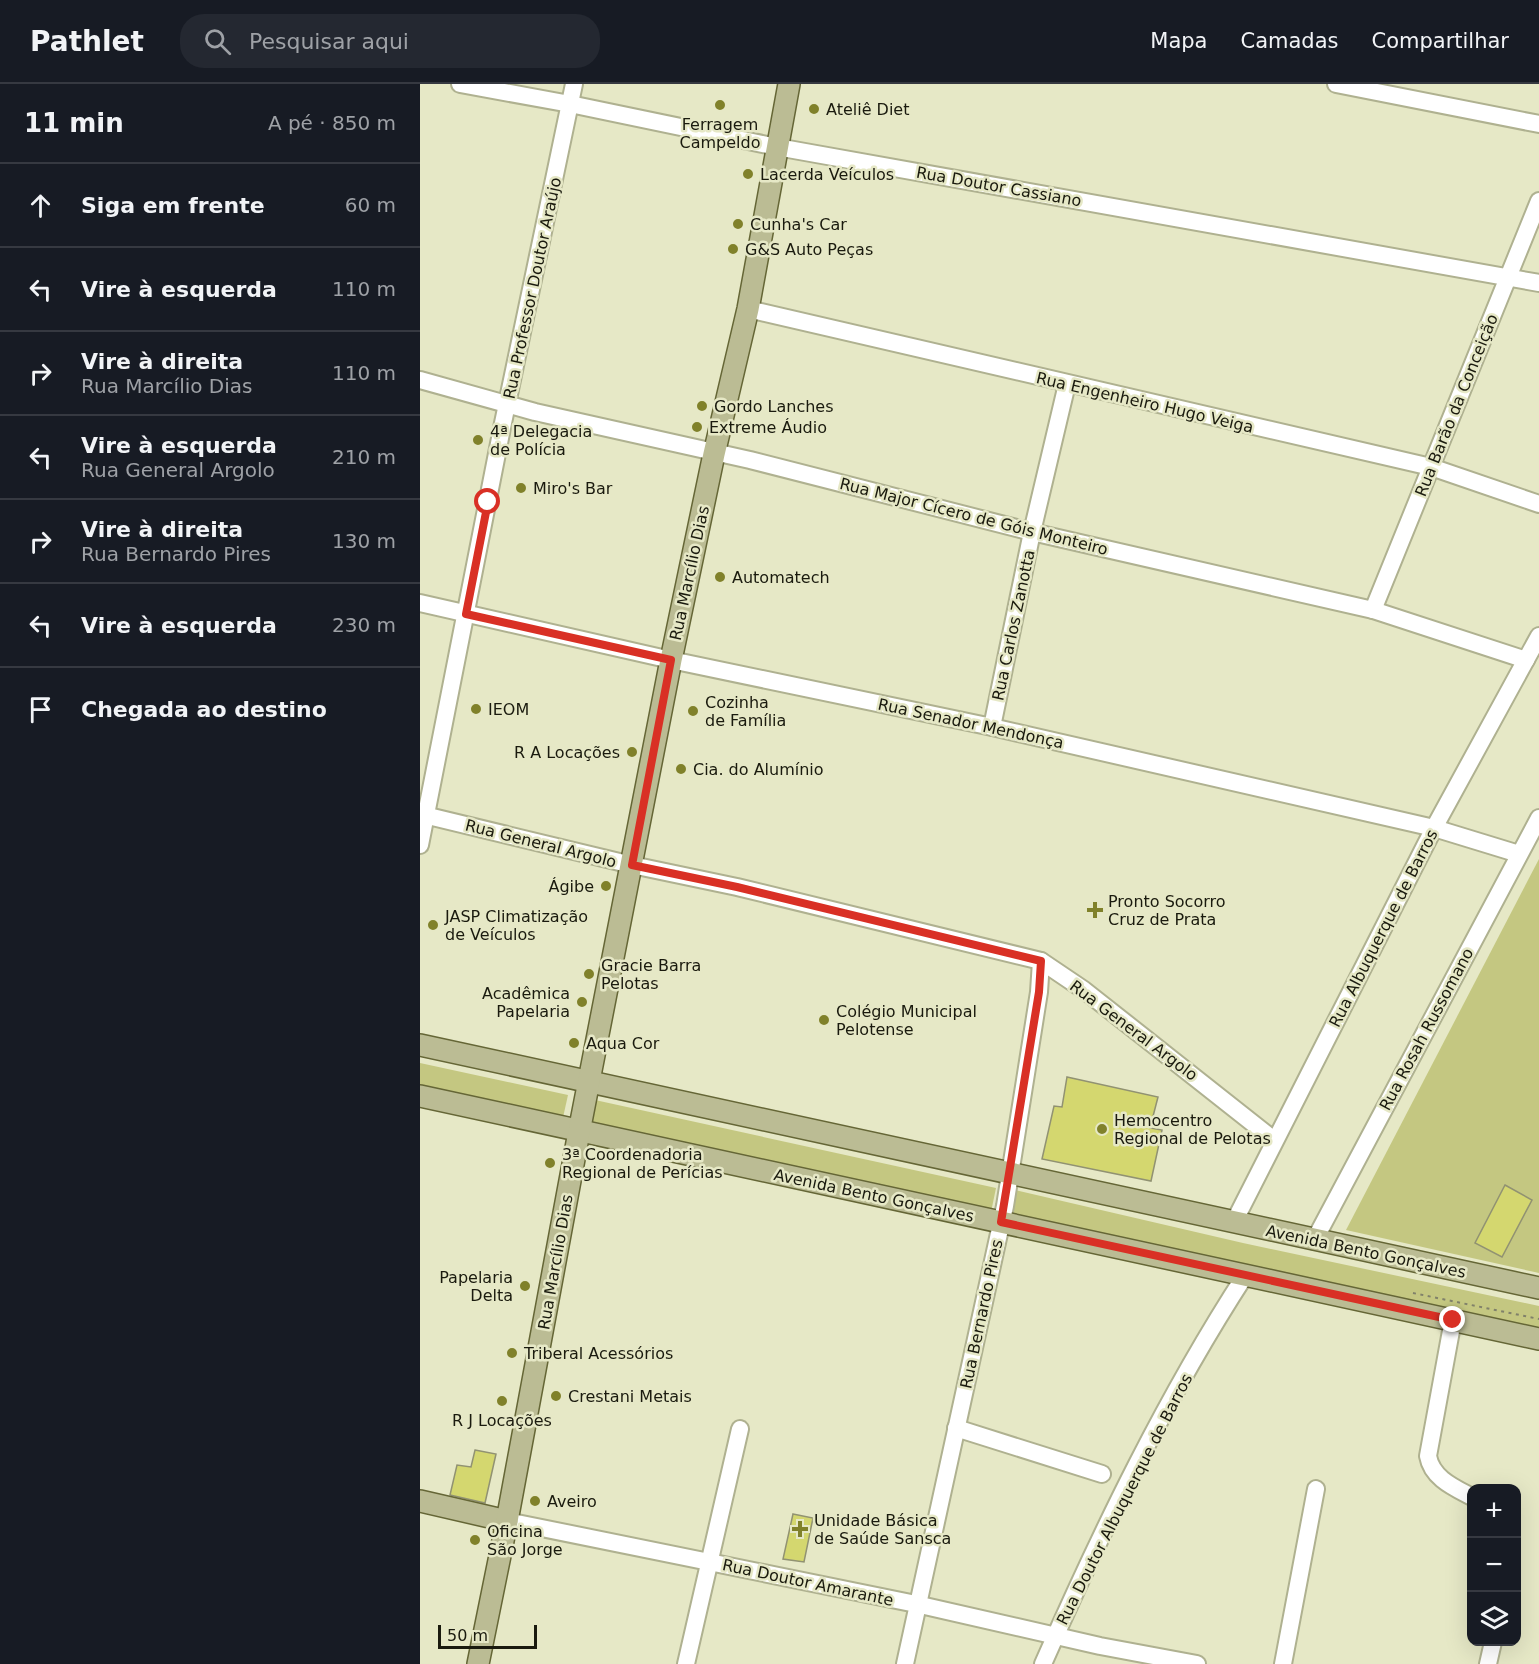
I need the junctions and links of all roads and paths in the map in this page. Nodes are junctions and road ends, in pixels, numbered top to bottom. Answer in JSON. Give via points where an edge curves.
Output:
{"nodes":[{"id":1,"x":460,"y":84,"type":"edge"},
{"id":2,"x":574,"y":84,"type":"edge"},
{"id":3,"x":789,"y":84,"type":"edge"},
{"id":4,"x":1336,"y":84,"type":"edge"},
{"id":5,"x":570,"y":104,"type":"junction"},
{"id":6,"x":1539,"y":124,"type":"edge"},
{"id":7,"x":777,"y":147,"type":"junction"},
{"id":8,"x":1539,"y":201,"type":"edge"},
{"id":9,"x":1509,"y":277,"type":"junction"},
{"id":10,"x":1539,"y":283,"type":"edge"},
{"id":11,"x":748,"y":309,"type":"junction"},
{"id":12,"x":420,"y":380,"type":"edge"},
{"id":13,"x":1067,"y":384,"type":"junction"},
{"id":14,"x":508,"y":404,"type":"junction"},
{"id":15,"x":714,"y":454,"type":"junction"},
{"id":16,"x":1431,"y":467,"type":"junction"},
{"id":17,"x":1539,"y":504,"type":"edge"},
{"id":18,"x":1032,"y":532,"type":"junction"},
{"id":19,"x":420,"y":603,"type":"edge"},
{"id":20,"x":1373,"y":610,"type":"junction"},
{"id":21,"x":466,"y":614,"type":"junction"},
{"id":22,"x":1539,"y":636,"type":"edge"},
{"id":23,"x":671,"y":660,"type":"junction"},
{"id":24,"x":1526,"y":660,"type":"junction"},
{"id":25,"x":992,"y":727,"type":"junction"},
{"id":26,"x":423,"y":814,"type":"edge"},
{"id":27,"x":1539,"y":818,"type":"edge"},
{"id":28,"x":1434,"y":828,"type":"junction"},
{"id":29,"x":420,"y":845,"type":"edge"},
{"id":30,"x":1520,"y":854,"type":"junction"},
{"id":31,"x":632,"y":865,"type":"junction"},
{"id":32,"x":1041,"y":961,"type":"junction"},
{"id":33,"x":420,"y":1045,"type":"edge"},
{"id":34,"x":590,"y":1082,"type":"junction"},
{"id":35,"x":420,"y":1096,"type":"edge"},
{"id":36,"x":579,"y":1132,"type":"junction"},
{"id":37,"x":1274,"y":1140,"type":"junction"},
{"id":38,"x":1010,"y":1175,"type":"junction"},
{"id":39,"x":1001,"y":1222,"type":"junction"},
{"id":40,"x":1234,"y":1222,"type":"junction"},
{"id":41,"x":1314,"y":1240,"type":"junction"},
{"id":42,"x":1246,"y":1274,"type":"junction"},
{"id":43,"x":1539,"y":1288,"type":"edge"},
{"id":44,"x":1453,"y":1320,"type":"junction"},
{"id":45,"x":1539,"y":1339,"type":"edge"},
{"id":46,"x":956,"y":1428,"type":"junction"},
{"id":47,"x":740,"y":1429,"type":"dead end"},
{"id":48,"x":1102,"y":1474,"type":"dead end"},
{"id":49,"x":1316,"y":1489,"type":"dead end"},
{"id":50,"x":1467,"y":1494,"type":"edge"},
{"id":51,"x":420,"y":1501,"type":"edge"},
{"id":52,"x":507,"y":1521,"type":"junction"},
{"id":53,"x":710,"y":1562,"type":"junction"},
{"id":54,"x":916,"y":1604,"type":"junction"},
{"id":55,"x":1055,"y":1636,"type":"junction"},
{"id":56,"x":1492,"y":1646,"type":"edge"},
{"id":57,"x":478,"y":1664,"type":"edge"},
{"id":58,"x":686,"y":1664,"type":"edge"},
{"id":59,"x":905,"y":1664,"type":"edge"},
{"id":60,"x":1043,"y":1664,"type":"edge"},
{"id":61,"x":1197,"y":1664,"type":"edge"},
{"id":62,"x":1283,"y":1664,"type":"edge"},
{"id":63,"x":1488,"y":1664,"type":"edge"}],
"edges":[{"from":1,"to":5,"type":"street","name":"Rua Doutor Cassiano"},
{"from":2,"to":5,"type":"street","name":"Rua Professor Doutor Araújo"},
{"from":3,"to":7,"type":"main road","name":"Rua Marcílio Dias"},
{"from":4,"to":6,"type":"street"},
{"from":5,"to":7,"type":"street","name":"Rua Doutor Cassiano"},
{"from":5,"to":14,"type":"street","name":"Rua Professor Doutor Araújo"},
{"from":7,"to":9,"type":"street","name":"Rua Doutor Cassiano"},
{"from":7,"to":11,"type":"main road","name":"Rua Marcílio Dias"},
{"from":8,"to":9,"type":"street","name":"Rua Barão da Conceição"},
{"from":9,"to":10,"type":"street","name":"Rua Doutor Cassiano"},
{"from":9,"to":16,"type":"street","name":"Rua Barão da Conceição"},
{"from":11,"to":13,"type":"street","name":"Rua Engenheiro Hugo Veiga"},
{"from":11,"to":15,"type":"main road","name":"Rua Marcílio Dias"},
{"from":12,"to":14,"type":"street","name":"Rua Major Cícero de Góis Monteiro"},
{"from":13,"to":16,"type":"street","name":"Rua Engenheiro Hugo Veiga"},
{"from":13,"to":18,"type":"street","name":"Rua Carlos Zanotta"},
{"from":14,"to":15,"type":"street","name":"Rua Major Cícero de Góis Monteiro"},
{"from":14,"to":21,"type":"street","name":"Rua Professor Doutor Araújo"},
{"from":15,"to":18,"type":"street","name":"Rua Major Cícero de Góis Monteiro"},
{"from":15,"to":23,"type":"main road","name":"Rua Marcílio Dias"},
{"from":16,"to":17,"type":"street","name":"Rua Engenheiro Hugo Veiga"},
{"from":16,"to":20,"type":"street","name":"Rua Barão da Conceição"},
{"from":18,"to":20,"type":"street","name":"Rua Major Cícero de Góis Monteiro"},
{"from":18,"to":25,"type":"street","name":"Rua Carlos Zanotta"},
{"from":19,"to":21,"type":"street","name":"Rua Senador Mendonça"},
{"from":20,"to":24,"type":"street","name":"Rua Major Cícero de Góis Monteiro"},
{"from":21,"to":23,"type":"street","name":"Rua Senador Mendonça"},
{"from":21,"to":26,"type":"street","name":"Rua Professor Doutor Araújo"},
{"from":22,"to":24,"type":"street","name":"Rua Albuquerque de Barros"},
{"from":23,"to":25,"type":"street","name":"Rua Senador Mendonça"},
{"from":23,"to":31,"type":"main road","name":"Rua Marcílio Dias"},
{"from":24,"to":28,"type":"street","name":"Rua Albuquerque de Barros"},
{"from":25,"to":28,"type":"street","name":"Rua Senador Mendonça"},
{"from":26,"to":29,"type":"street","name":"Rua Professor Doutor Araújo"},
{"from":26,"to":31,"type":"street","name":"Rua General Argolo"},
{"from":27,"to":30,"type":"street","name":"Rua Rosah Russomano"},
{"from":28,"to":30,"type":"street","name":"Rua Senador Mendonça"},
{"from":28,"to":37,"type":"street","name":"Rua Albuquerque de Barros"},
{"from":30,"to":41,"type":"street","name":"Rua Rosah Russomano"},
{"from":31,"to":32,"type":"street","name":"Rua General Argolo"},
{"from":31,"to":34,"type":"main road","name":"Rua Marcílio Dias"},
{"from":32,"to":37,"type":"street","name":"Rua General Argolo","via":[[1084,990]]},
{"from":32,"to":38,"type":"street","name":"Rua Bernardo Pires"},
{"from":33,"to":34,"type":"main road","name":"Avenida Bento Gonçalves"},
{"from":34,"to":36,"type":"main road","name":"Rua Marcílio Dias"},
{"from":34,"to":38,"type":"main road","name":"Avenida Bento Gonçalves"},
{"from":35,"to":36,"type":"main road","name":"Avenida Bento Gonçalves"},
{"from":36,"to":39,"type":"main road","name":"Avenida Bento Gonçalves"},
{"from":36,"to":52,"type":"main road","name":"Rua Marcílio Dias"},
{"from":37,"to":40,"type":"street","name":"Rua Albuquerque de Barros"},
{"from":38,"to":39,"type":"street","name":"Rua Bernardo Pires"},
{"from":38,"to":40,"type":"main road","name":"Avenida Bento Gonçalves"},
{"from":39,"to":42,"type":"main road","name":"Avenida Bento Gonçalves"},
{"from":39,"to":46,"type":"street","name":"Rua Bernardo Pires"},
{"from":40,"to":41,"type":"main road","name":"Avenida Bento Gonçalves"},
{"from":41,"to":43,"type":"main road","name":"Avenida Bento Gonçalves"},
{"from":42,"to":44,"type":"main road","name":"Avenida Bento Gonçalves"},
{"from":42,"to":55,"type":"street","name":"Rua Doutor Albuquerque de Barros","via":[[1159,1422]]},
{"from":44,"to":45,"type":"main road","name":"Avenida Bento Gonçalves"},
{"from":44,"to":50,"type":"street","via":[[1428,1456],[1430,1469]]},
{"from":46,"to":48,"type":"street"},
{"from":46,"to":54,"type":"street","name":"Rua Bernardo Pires"},
{"from":47,"to":53,"type":"street"},
{"from":49,"to":62,"type":"street"},
{"from":51,"to":52,"type":"main road","name":"Rua Doutor Amarante"},
{"from":52,"to":53,"type":"street","name":"Rua Doutor Amarante"},
{"from":52,"to":57,"type":"main road","name":"Rua Marcílio Dias"},
{"from":53,"to":54,"type":"street","name":"Rua Doutor Amarante"},
{"from":53,"to":58,"type":"street"},
{"from":54,"to":55,"type":"street","name":"Rua Doutor Amarante"},
{"from":54,"to":59,"type":"street","name":"Rua Bernardo Pires"},
{"from":55,"to":60,"type":"street","name":"Rua Doutor Albuquerque de Barros"},
{"from":55,"to":61,"type":"street","name":"Rua Doutor Amarante"},
{"from":56,"to":63,"type":"street"}]}
